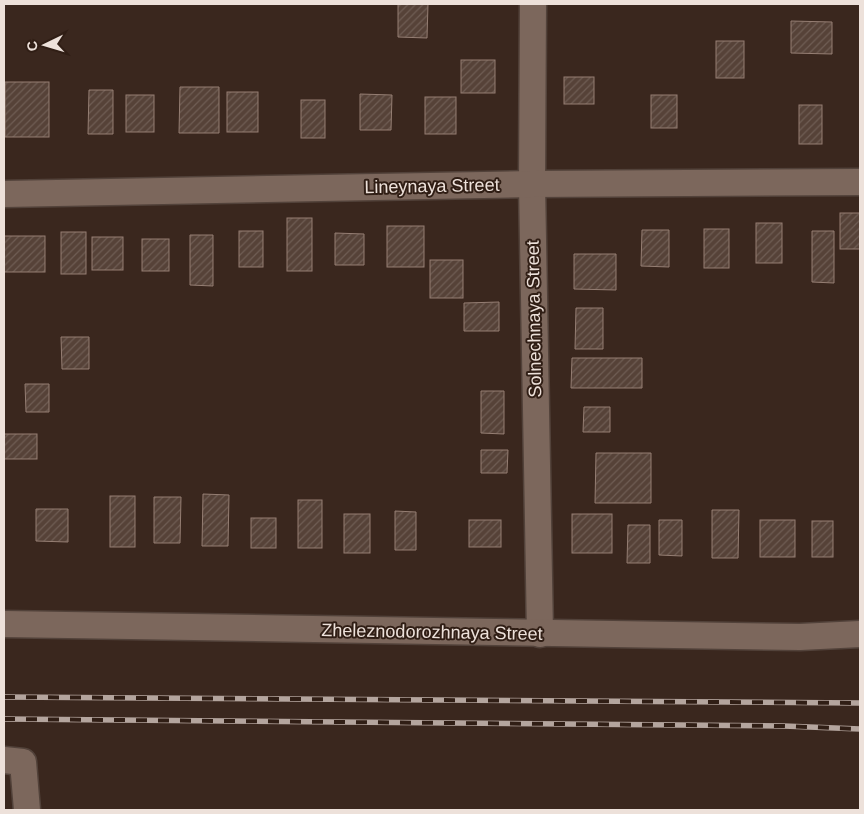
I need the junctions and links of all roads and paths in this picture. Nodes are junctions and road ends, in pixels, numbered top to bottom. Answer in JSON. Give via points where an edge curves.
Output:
{"nodes":[{"id":1,"x":533,"y":4,"type":"edge"},
{"id":2,"x":860,"y":182,"type":"edge"},
{"id":3,"x":532,"y":184,"type":"junction"},
{"id":4,"x":4,"y":194,"type":"edge"},
{"id":5,"x":4,"y":624,"type":"edge"},
{"id":6,"x":540,"y":634,"type":"junction"},
{"id":7,"x":860,"y":634,"type":"edge"},
{"id":8,"x":14,"y":761,"type":"edge"},
{"id":9,"x":27,"y":810,"type":"edge"}],
"edges":[{"from":1,"to":3,"type":"street","name":"Solnechnaya Street"},
{"from":2,"to":3,"type":"street","name":"Lineynaya Street"},
{"from":3,"to":4,"type":"street","name":"Lineynaya Street"},
{"from":3,"to":6,"type":"street","name":"Solnechnaya Street"},
{"from":5,"to":6,"type":"street","name":"Zheleznodorozhnaya Street"},
{"from":6,"to":7,"type":"street","name":"Zheleznodorozhnaya Street","via":[[800,637]]},
{"from":8,"to":9,"type":"street"}]}
